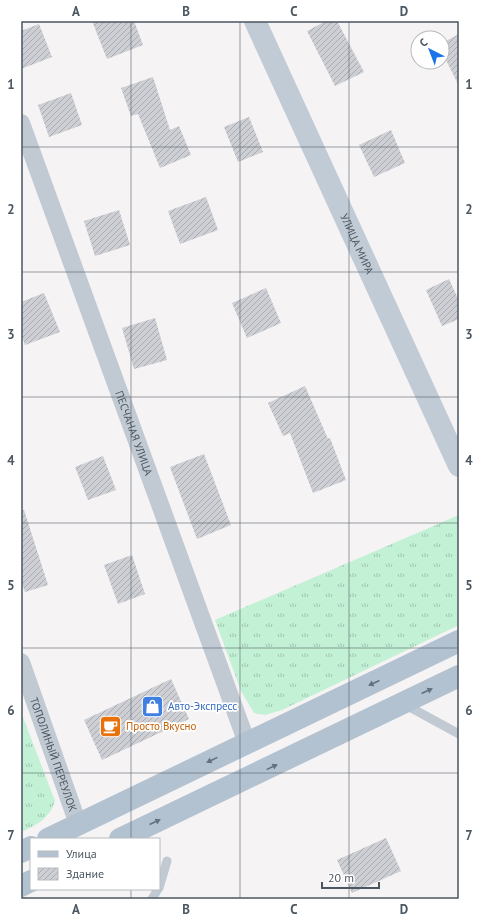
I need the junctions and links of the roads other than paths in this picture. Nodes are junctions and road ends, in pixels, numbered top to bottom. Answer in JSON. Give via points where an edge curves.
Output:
{"nodes":[{"id":1,"x":255,"y":21,"type":"edge"},
{"id":2,"x":21,"y":122,"type":"edge"},
{"id":3,"x":459,"y":466,"type":"edge"},
{"id":4,"x":459,"y":641,"type":"edge"},
{"id":5,"x":21,"y":662,"type":"edge"},
{"id":6,"x":459,"y":676,"type":"edge"},
{"id":7,"x":401,"y":702,"type":"junction"},
{"id":8,"x":459,"y":734,"type":"edge"},
{"id":9,"x":247,"y":743,"type":"junction"},
{"id":10,"x":78,"y":824,"type":"junction"},
{"id":11,"x":50,"y":838,"type":"edge"},
{"id":12,"x":122,"y":838,"type":"edge"},
{"id":13,"x":30,"y":848,"type":"edge"},
{"id":14,"x":21,"y":852,"type":"edge"},
{"id":15,"x":167,"y":861,"type":"dead end"},
{"id":16,"x":30,"y":882,"type":"edge"},
{"id":17,"x":160,"y":885,"type":"edge"},
{"id":18,"x":21,"y":886,"type":"edge"},
{"id":19,"x":158,"y":890,"type":"edge"},
{"id":20,"x":152,"y":899,"type":"edge"}],
"edges":[{"from":1,"to":3,"type":"main road","name":"УЛИЦА МИРА"},
{"from":2,"to":9,"type":"street","name":"ПЕСЧАНАЯ УЛИЦА"},
{"from":4,"to":9,"type":"main road","one_way":true},
{"from":5,"to":10,"type":"street","name":"ТОПОЛИНЫЙ ПЕРЕУЛОК"},
{"from":7,"to":6,"type":"main road","one_way":true},
{"from":7,"to":8,"type":"lane"},
{"from":12,"to":7,"type":"main road","one_way":true,"via":[[258,774]]},
{"from":9,"to":10,"type":"main road","one_way":true},
{"from":10,"to":11,"type":"main road"},
{"from":13,"to":14,"type":"main road"},
{"from":15,"to":17,"type":"lane"},
{"from":16,"to":18,"type":"main road"},
{"from":19,"to":20,"type":"lane"}]}
